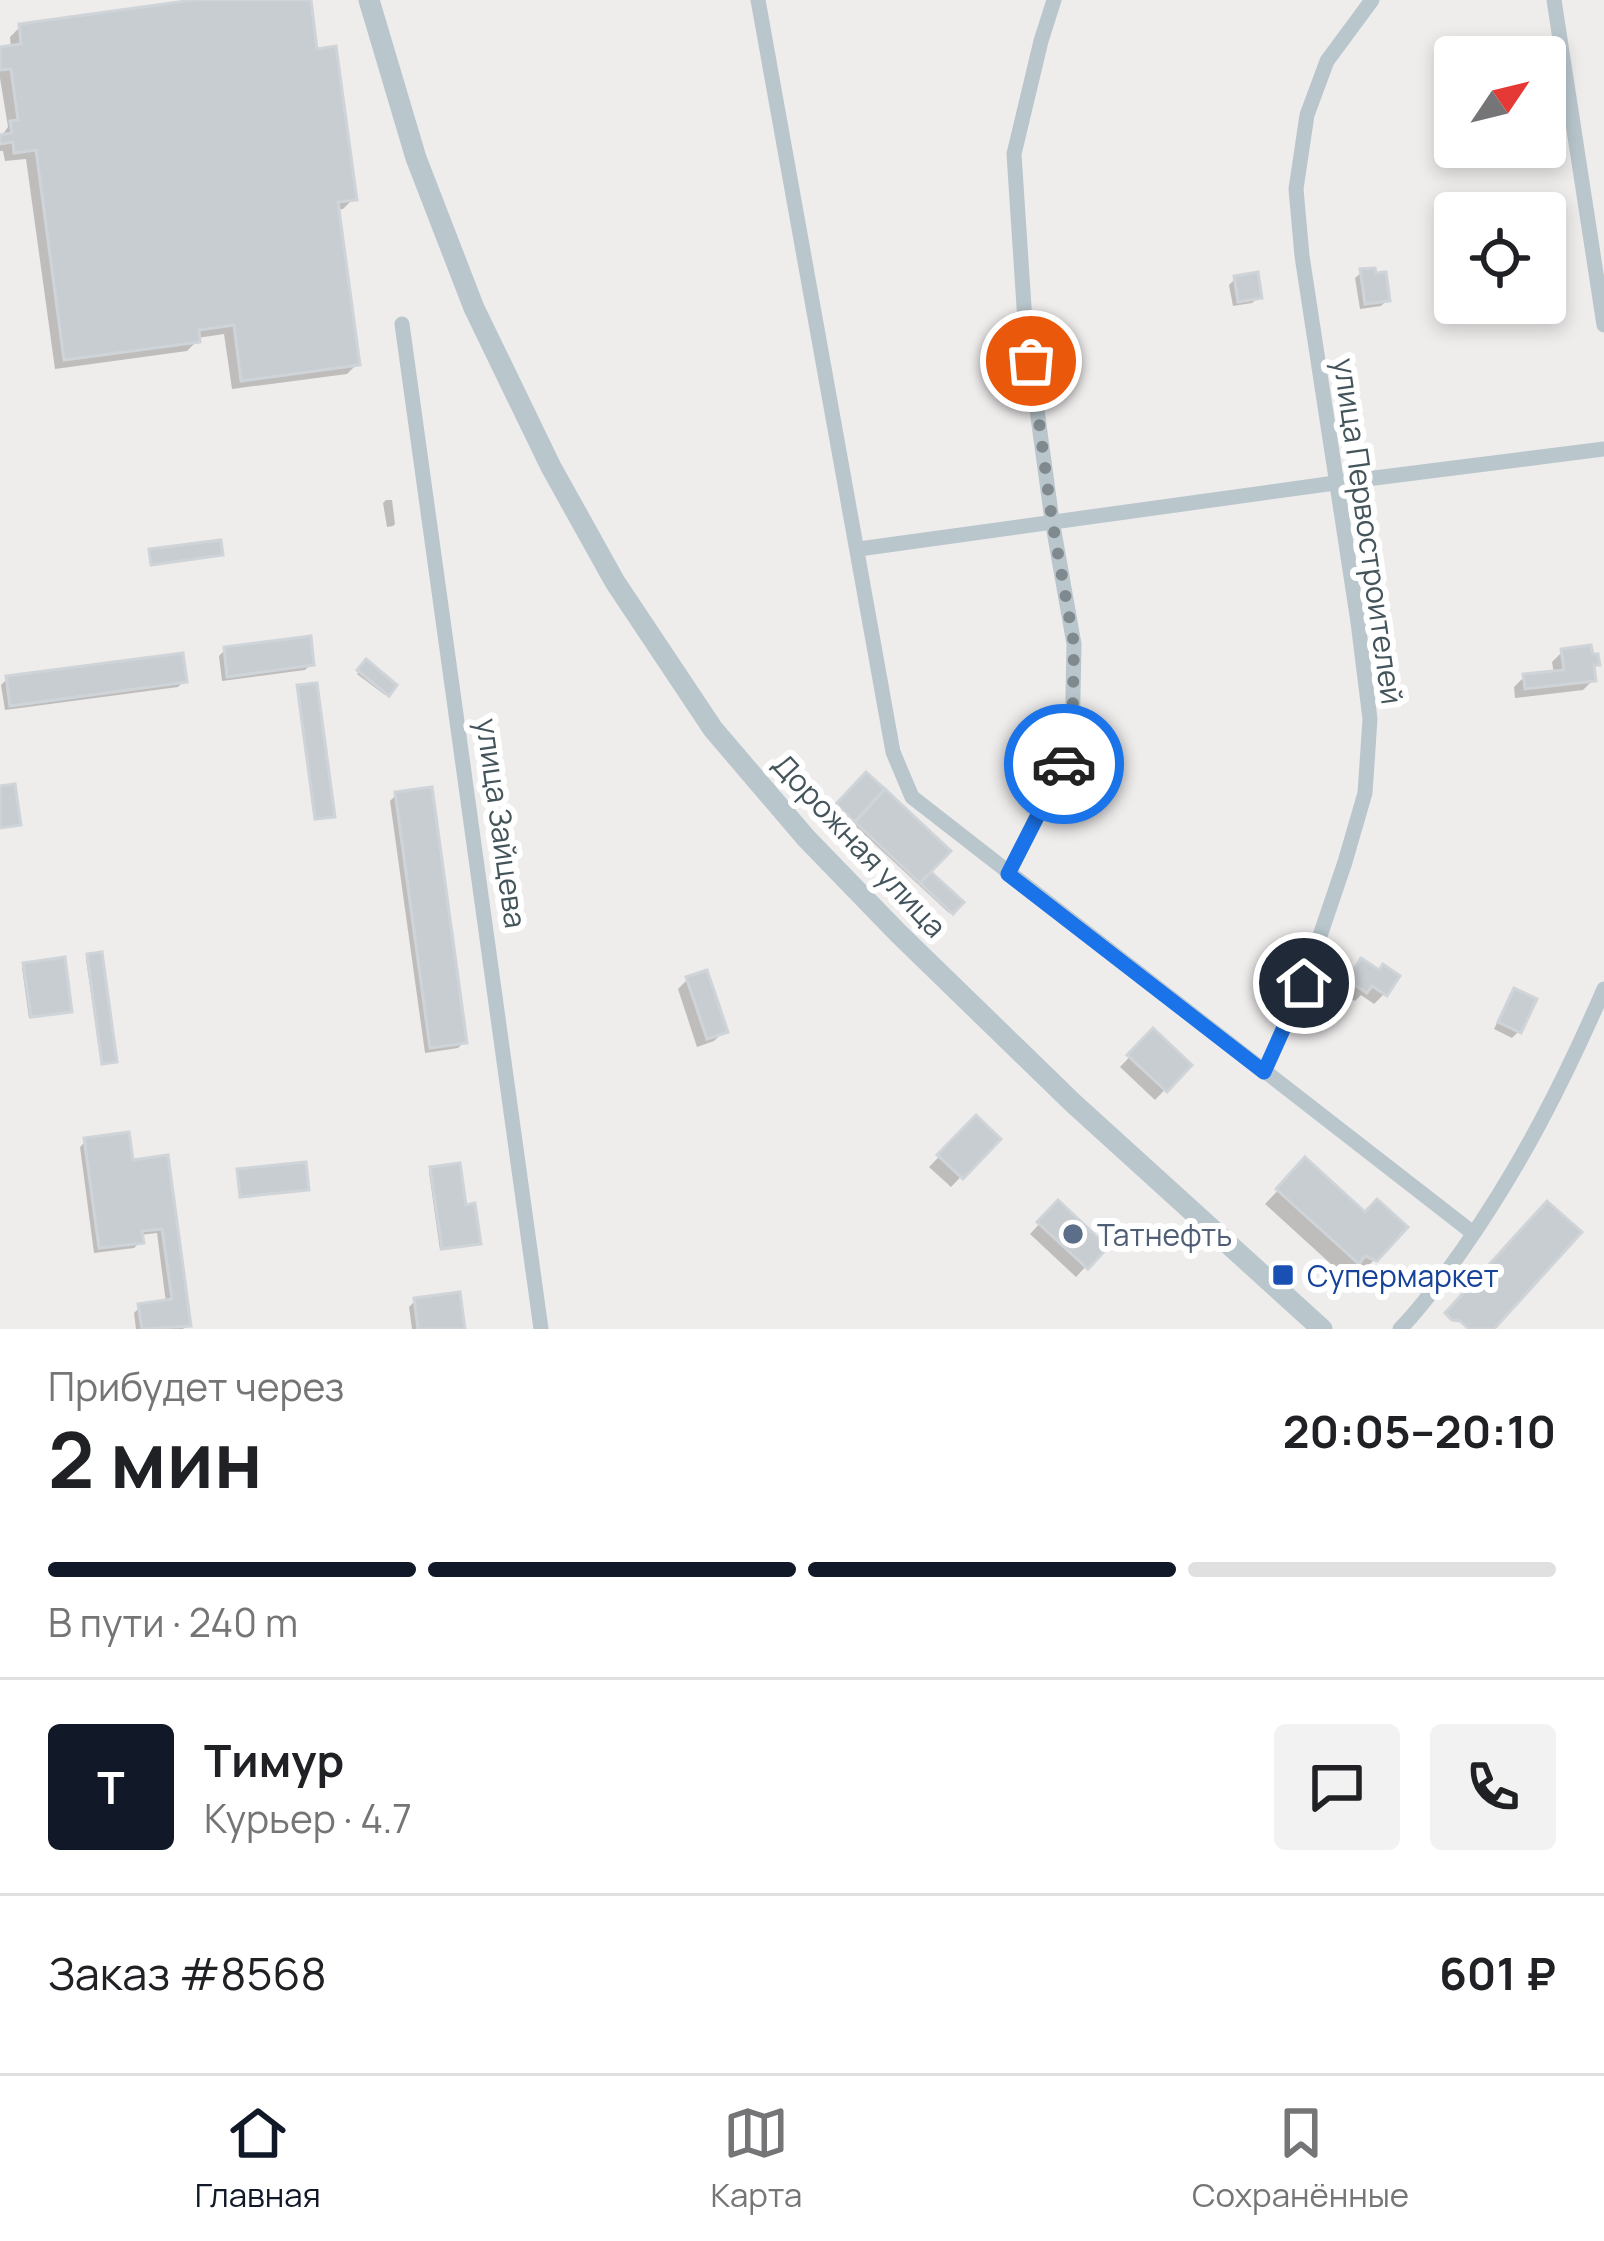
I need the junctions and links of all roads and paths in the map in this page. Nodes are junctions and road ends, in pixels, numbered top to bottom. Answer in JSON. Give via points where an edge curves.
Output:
{"nodes":[{"id":1,"x":369,"y":0,"type":"edge"},
{"id":2,"x":758,"y":0,"type":"edge"},
{"id":3,"x":1054,"y":0,"type":"edge"},
{"id":4,"x":1372,"y":0,"type":"edge"},
{"id":5,"x":1554,"y":0,"type":"edge"},
{"id":6,"x":402,"y":324,"type":"dead end"},
{"id":7,"x":1604,"y":325,"type":"edge"},
{"id":8,"x":1604,"y":449,"type":"edge"},
{"id":9,"x":1334,"y":483,"type":"junction"},
{"id":10,"x":1052,"y":520,"type":"junction"},
{"id":11,"x":859,"y":549,"type":"junction"},
{"id":12,"x":1008,"y":874,"type":"junction"},
{"id":13,"x":1604,"y":989,"type":"edge"},
{"id":14,"x":1264,"y":1072,"type":"junction"},
{"id":15,"x":1473,"y":1233,"type":"junction"},
{"id":16,"x":542,"y":1329,"type":"edge"},
{"id":17,"x":1322,"y":1329,"type":"edge"},
{"id":18,"x":1400,"y":1329,"type":"edge"}],
"edges":[{"from":1,"to":17,"type":"street","name":"Дорожная улица","via":[[416,158],[474,308],[615,582],[713,729],[898,933]]},
{"from":2,"to":11,"type":"street"},
{"from":3,"to":10,"type":"street","via":[[1014,154],[1025,322]]},
{"from":4,"to":9,"type":"street","name":"улица Первостроителей","via":[[1327,62],[1306,115],[1296,189]]},
{"from":5,"to":7,"type":"street"},
{"from":6,"to":16,"type":"street","name":"улица Зайцева"},
{"from":8,"to":9,"type":"street"},
{"from":9,"to":10,"type":"street"},
{"from":9,"to":14,"type":"street","name":"улица Первостроителей","via":[[1370,718],[1364,794],[1304,983]]},
{"from":10,"to":11,"type":"street"},
{"from":10,"to":12,"type":"street","via":[[1074,644],[1072,747]]},
{"from":11,"to":12,"type":"street","via":[[893,752],[912,797]]},
{"from":12,"to":14,"type":"street"},
{"from":13,"to":15,"type":"street","via":[[1570,1068]]},
{"from":14,"to":15,"type":"street"},
{"from":15,"to":18,"type":"street"}]}
